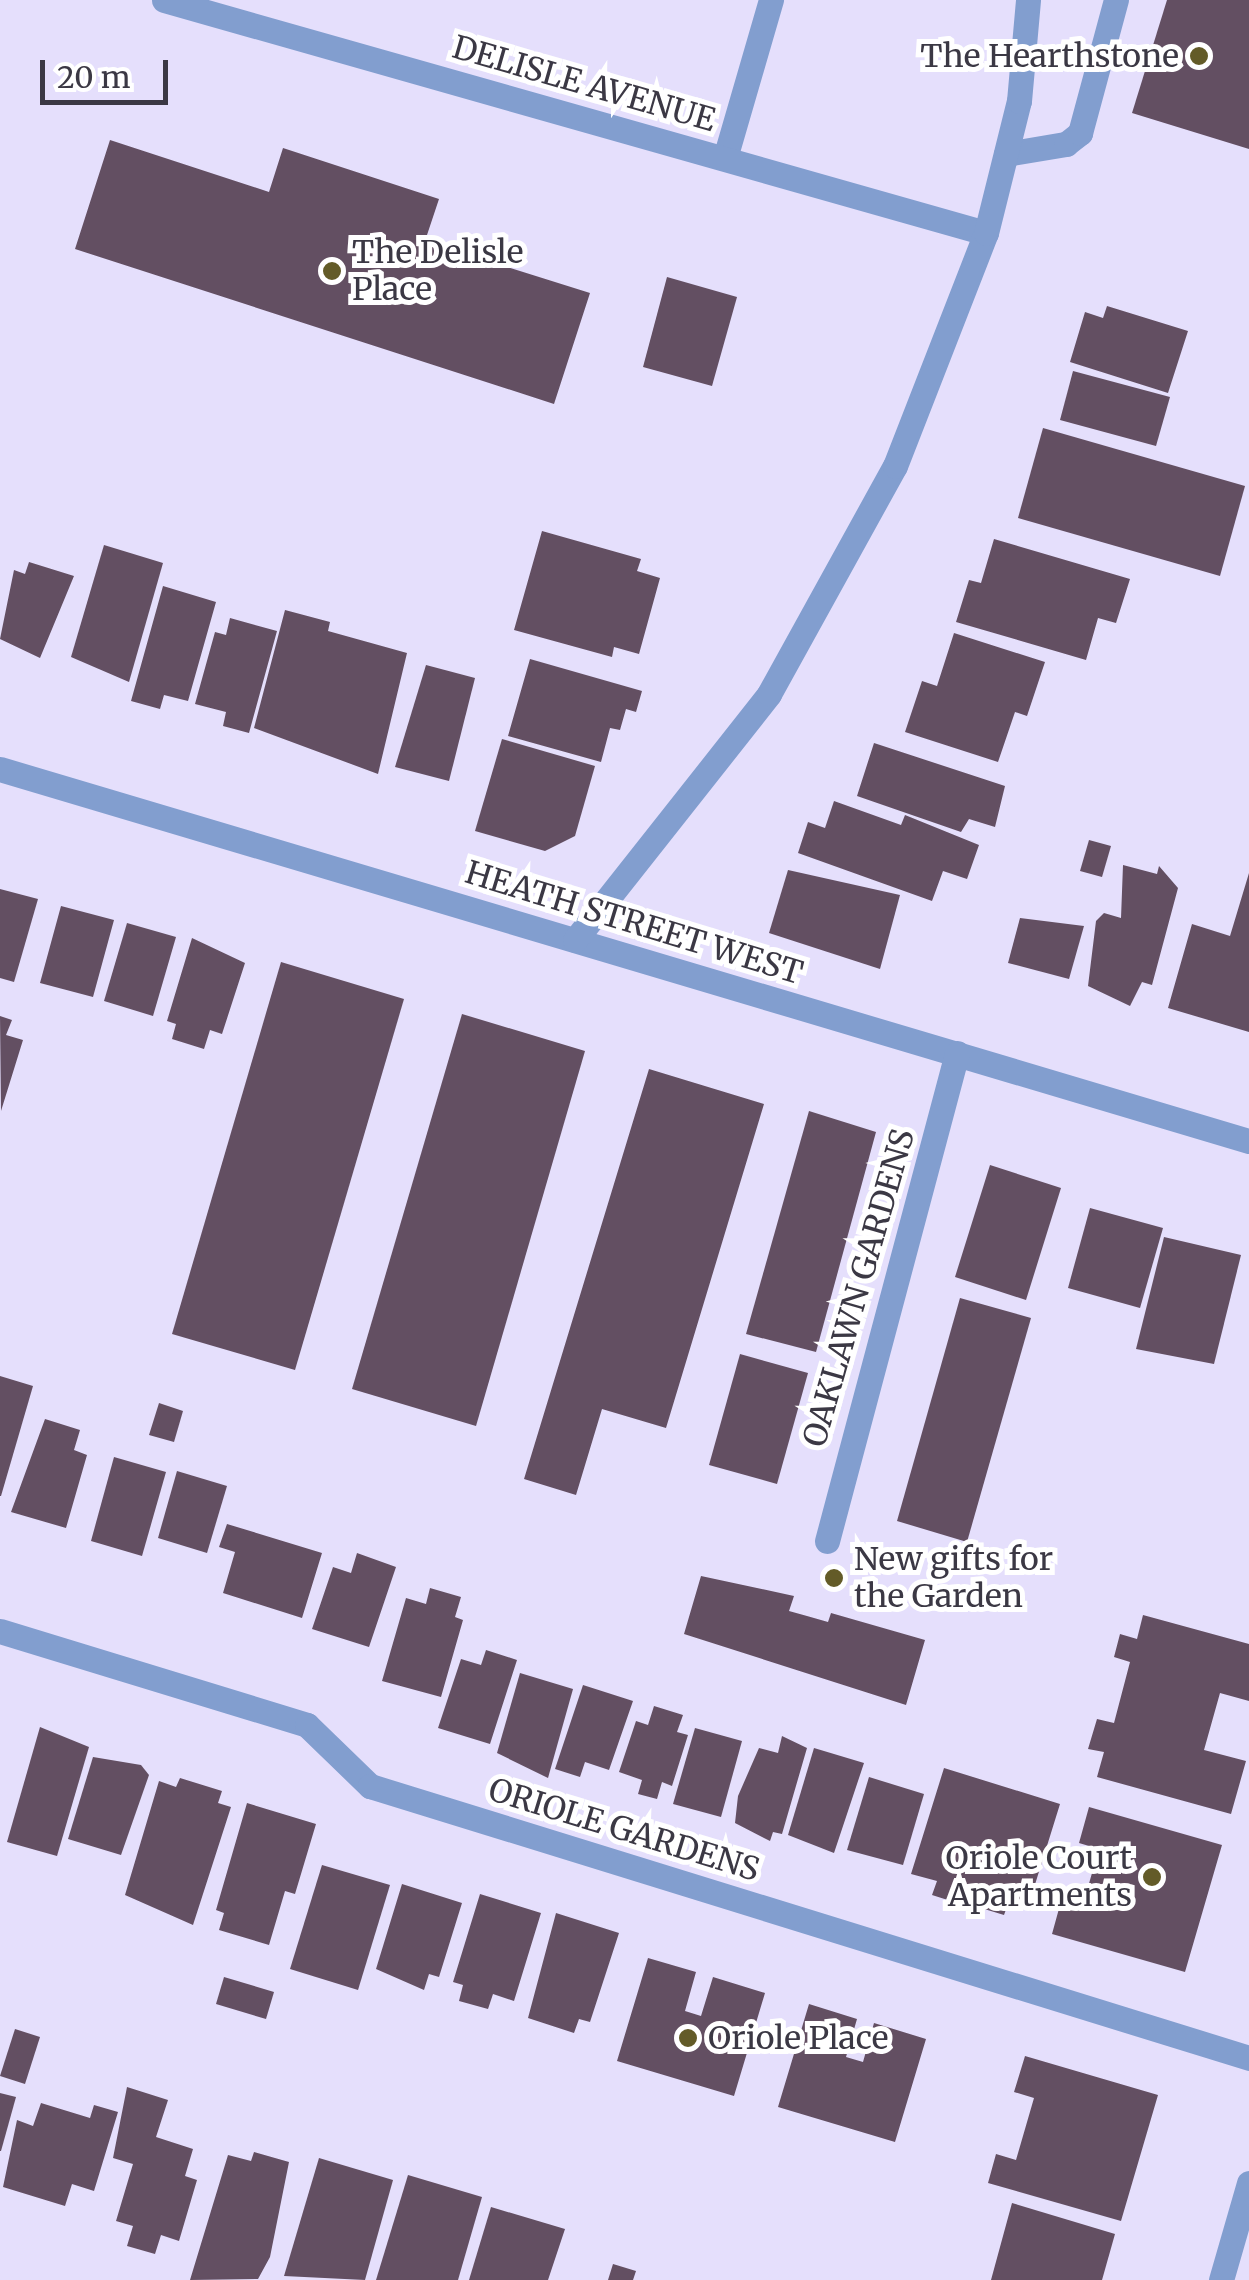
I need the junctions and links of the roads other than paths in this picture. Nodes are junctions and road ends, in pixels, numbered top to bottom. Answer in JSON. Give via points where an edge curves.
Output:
{"nodes":[{"id":1,"x":164,"y":0,"type":"edge"},
{"id":2,"x":771,"y":0,"type":"edge"},
{"id":3,"x":1028,"y":0,"type":"edge"},
{"id":4,"x":1116,"y":0,"type":"edge"},
{"id":5,"x":1006,"y":154,"type":"junction"},
{"id":6,"x":725,"y":158,"type":"junction"},
{"id":7,"x":986,"y":233,"type":"junction"},
{"id":8,"x":0,"y":769,"type":"edge"},
{"id":9,"x":575,"y":940,"type":"junction"},
{"id":10,"x":957,"y":1053,"type":"junction"},
{"id":11,"x":1249,"y":1141,"type":"edge"},
{"id":12,"x":828,"y":1541,"type":"dead end"},
{"id":13,"x":0,"y":1630,"type":"edge"},
{"id":14,"x":1249,"y":2058,"type":"edge"},
{"id":15,"x":1249,"y":2183,"type":"edge"},
{"id":16,"x":1221,"y":2280,"type":"edge"}],
"edges":[{"from":1,"to":6,"type":"street","name":"DELISLE AVENUE"},
{"from":2,"to":6,"type":"street"},
{"from":3,"to":5,"type":"street"},
{"from":4,"to":5,"type":"street","via":[[1080,133],[1066,144]]},
{"from":5,"to":7,"type":"street"},
{"from":6,"to":7,"type":"street","name":"DELISLE AVENUE"},
{"from":7,"to":9,"type":"street","via":[[895,466],[818,616],[724,757]]},
{"from":8,"to":9,"type":"street","name":"HEATH STREET WEST"},
{"from":9,"to":10,"type":"street","name":"HEATH STREET WEST"},
{"from":10,"to":11,"type":"street","name":"HEATH STREET WEST"},
{"from":10,"to":12,"type":"street","name":"OAKLAWN GARDENS"},
{"from":13,"to":14,"type":"street","name":"ORIOLE GARDENS","via":[[308,1725],[370,1786]]},
{"from":15,"to":16,"type":"street"}]}
